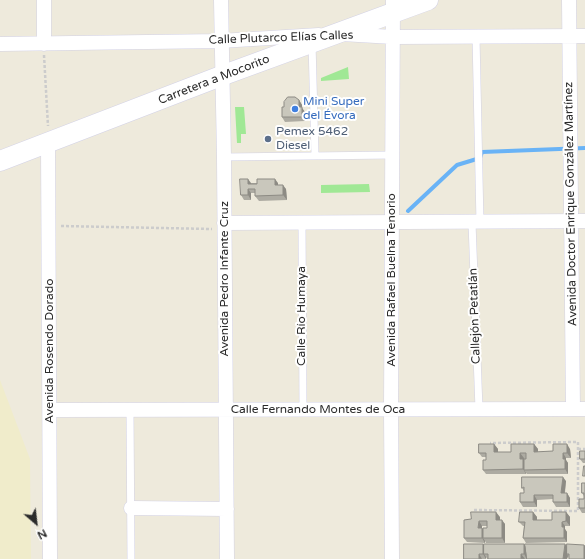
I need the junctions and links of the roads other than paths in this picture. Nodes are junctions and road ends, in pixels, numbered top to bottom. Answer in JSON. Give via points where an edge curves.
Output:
{"nodes":[{"id":1,"x":44,"y":0,"type":"edge"},
{"id":2,"x":220,"y":0,"type":"edge"},
{"id":3,"x":428,"y":0,"type":"edge"},
{"id":4,"x":569,"y":0,"type":"edge"},
{"id":5,"x":393,"y":7,"type":"edge"},
{"id":6,"x":336,"y":34,"type":"junction"},
{"id":7,"x":570,"y":35,"type":"junction"},
{"id":8,"x":476,"y":36,"type":"junction"},
{"id":9,"x":585,"y":36,"type":"edge"},
{"id":10,"x":393,"y":37,"type":"junction"},
{"id":11,"x":220,"y":41,"type":"junction"},
{"id":12,"x":312,"y":43,"type":"junction"},
{"id":13,"x":0,"y":44,"type":"edge"},
{"id":14,"x":44,"y":44,"type":"junction"},
{"id":15,"x":221,"y":76,"type":"junction"},
{"id":16,"x":48,"y":143,"type":"junction"},
{"id":17,"x":315,"y":155,"type":"junction"},
{"id":18,"x":392,"y":155,"type":"junction"},
{"id":19,"x":224,"y":157,"type":"junction"},
{"id":20,"x":0,"y":161,"type":"edge"},
{"id":21,"x":578,"y":221,"type":"edge"},
{"id":22,"x":302,"y":222,"type":"junction"},
{"id":23,"x":392,"y":222,"type":"junction"},
{"id":24,"x":476,"y":223,"type":"junction"},
{"id":25,"x":224,"y":226,"type":"junction"},
{"id":26,"x":478,"y":409,"type":"junction"},
{"id":27,"x":579,"y":409,"type":"edge"},
{"id":28,"x":50,"y":410,"type":"junction"},
{"id":29,"x":130,"y":410,"type":"junction"},
{"id":30,"x":226,"y":410,"type":"junction"},
{"id":31,"x":302,"y":410,"type":"junction"},
{"id":32,"x":391,"y":410,"type":"junction"},
{"id":33,"x":130,"y":508,"type":"junction"},
{"id":34,"x":227,"y":509,"type":"junction"},
{"id":35,"x":50,"y":559,"type":"edge"},
{"id":36,"x":131,"y":559,"type":"edge"},
{"id":37,"x":227,"y":559,"type":"edge"},
{"id":38,"x":392,"y":559,"type":"edge"}],
"edges":[{"from":1,"to":14,"type":"street"},
{"from":2,"to":11,"type":"street","name":"Avenida Pedro Infante Cruz"},
{"from":3,"to":5,"type":"main road","name":"Carretera a Mocorito"},
{"from":4,"to":7,"type":"street","name":"Avenida Doctor Enrique González Martínez"},
{"from":5,"to":6,"type":"main road","name":"Carretera a Mocorito"},
{"from":5,"to":10,"type":"street","name":"Avenida Rafael Buelna Tenorio"},
{"from":6,"to":10,"type":"street","name":"Calle Plutarco Elías Calles"},
{"from":6,"to":11,"type":"street","name":"Calle Plutarco Elías Calles"},
{"from":6,"to":12,"type":"main road","name":"Carretera a Mocorito"},
{"from":7,"to":8,"type":"street","name":"Calle Plutarco Elías Calles"},
{"from":7,"to":9,"type":"street","name":"Calle Plutarco Elías Calles"},
{"from":7,"to":21,"type":"street","name":"Avenida Doctor Enrique González Martínez"},
{"from":8,"to":10,"type":"street","name":"Calle Plutarco Elías Calles"},
{"from":8,"to":24,"type":"lane","name":"Callejón Petatlán"},
{"from":10,"to":18,"type":"street","name":"Avenida Rafael Buelna Tenorio"},
{"from":11,"to":14,"type":"street","name":"Calle Plutarco Elías Calles"},
{"from":11,"to":15,"type":"street","name":"Avenida Pedro Infante Cruz"},
{"from":12,"to":15,"type":"main road","name":"Carretera a Mocorito"},
{"from":12,"to":17,"type":"lane"},
{"from":13,"to":14,"type":"street","name":"Calle Plutarco Elías Calles"},
{"from":15,"to":16,"type":"main road","name":"Carretera a Mocorito"},
{"from":15,"to":19,"type":"street","name":"Avenida Pedro Infante Cruz"},
{"from":16,"to":20,"type":"main road","name":"Carretera a Mocorito"},
{"from":16,"to":28,"type":"street","name":"Avenida Rosendo Dorado"},
{"from":17,"to":18,"type":"lane"},
{"from":17,"to":19,"type":"lane"},
{"from":18,"to":23,"type":"street","name":"Avenida Rafael Buelna Tenorio"},
{"from":19,"to":25,"type":"street","name":"Avenida Pedro Infante Cruz"},
{"from":21,"to":24,"type":"street"},
{"from":21,"to":27,"type":"street","name":"Avenida Doctor Enrique González Martínez"},
{"from":22,"to":23,"type":"street"},
{"from":22,"to":25,"type":"street"},
{"from":22,"to":31,"type":"lane","name":"Calle Río Humaya"},
{"from":23,"to":24,"type":"street"},
{"from":23,"to":32,"type":"street","name":"Avenida Rafael Buelna Tenorio"},
{"from":24,"to":26,"type":"lane","name":"Callejón Petatlán"},
{"from":25,"to":30,"type":"street","name":"Avenida Pedro Infante Cruz"},
{"from":26,"to":27,"type":"street","name":"Calle Fernando Montes de Oca"},
{"from":26,"to":32,"type":"street","name":"Calle Fernando Montes de Oca"},
{"from":28,"to":29,"type":"street","name":"Calle Fernando Montes de Oca"},
{"from":28,"to":35,"type":"street","name":"Avenida Rosendo Dorado"},
{"from":29,"to":30,"type":"street","name":"Calle Fernando Montes de Oca"},
{"from":29,"to":33,"type":"lane"},
{"from":30,"to":31,"type":"street","name":"Calle Fernando Montes de Oca"},
{"from":30,"to":34,"type":"street","name":"Avenida Pedro Infante Cruz"},
{"from":31,"to":32,"type":"street","name":"Calle Fernando Montes de Oca"},
{"from":32,"to":38,"type":"street","name":"Avenida Rafael Buelna Tenorio"},
{"from":33,"to":34,"type":"street"},
{"from":33,"to":36,"type":"lane"},
{"from":34,"to":37,"type":"street","name":"Avenida Pedro Infante Cruz"}]}
